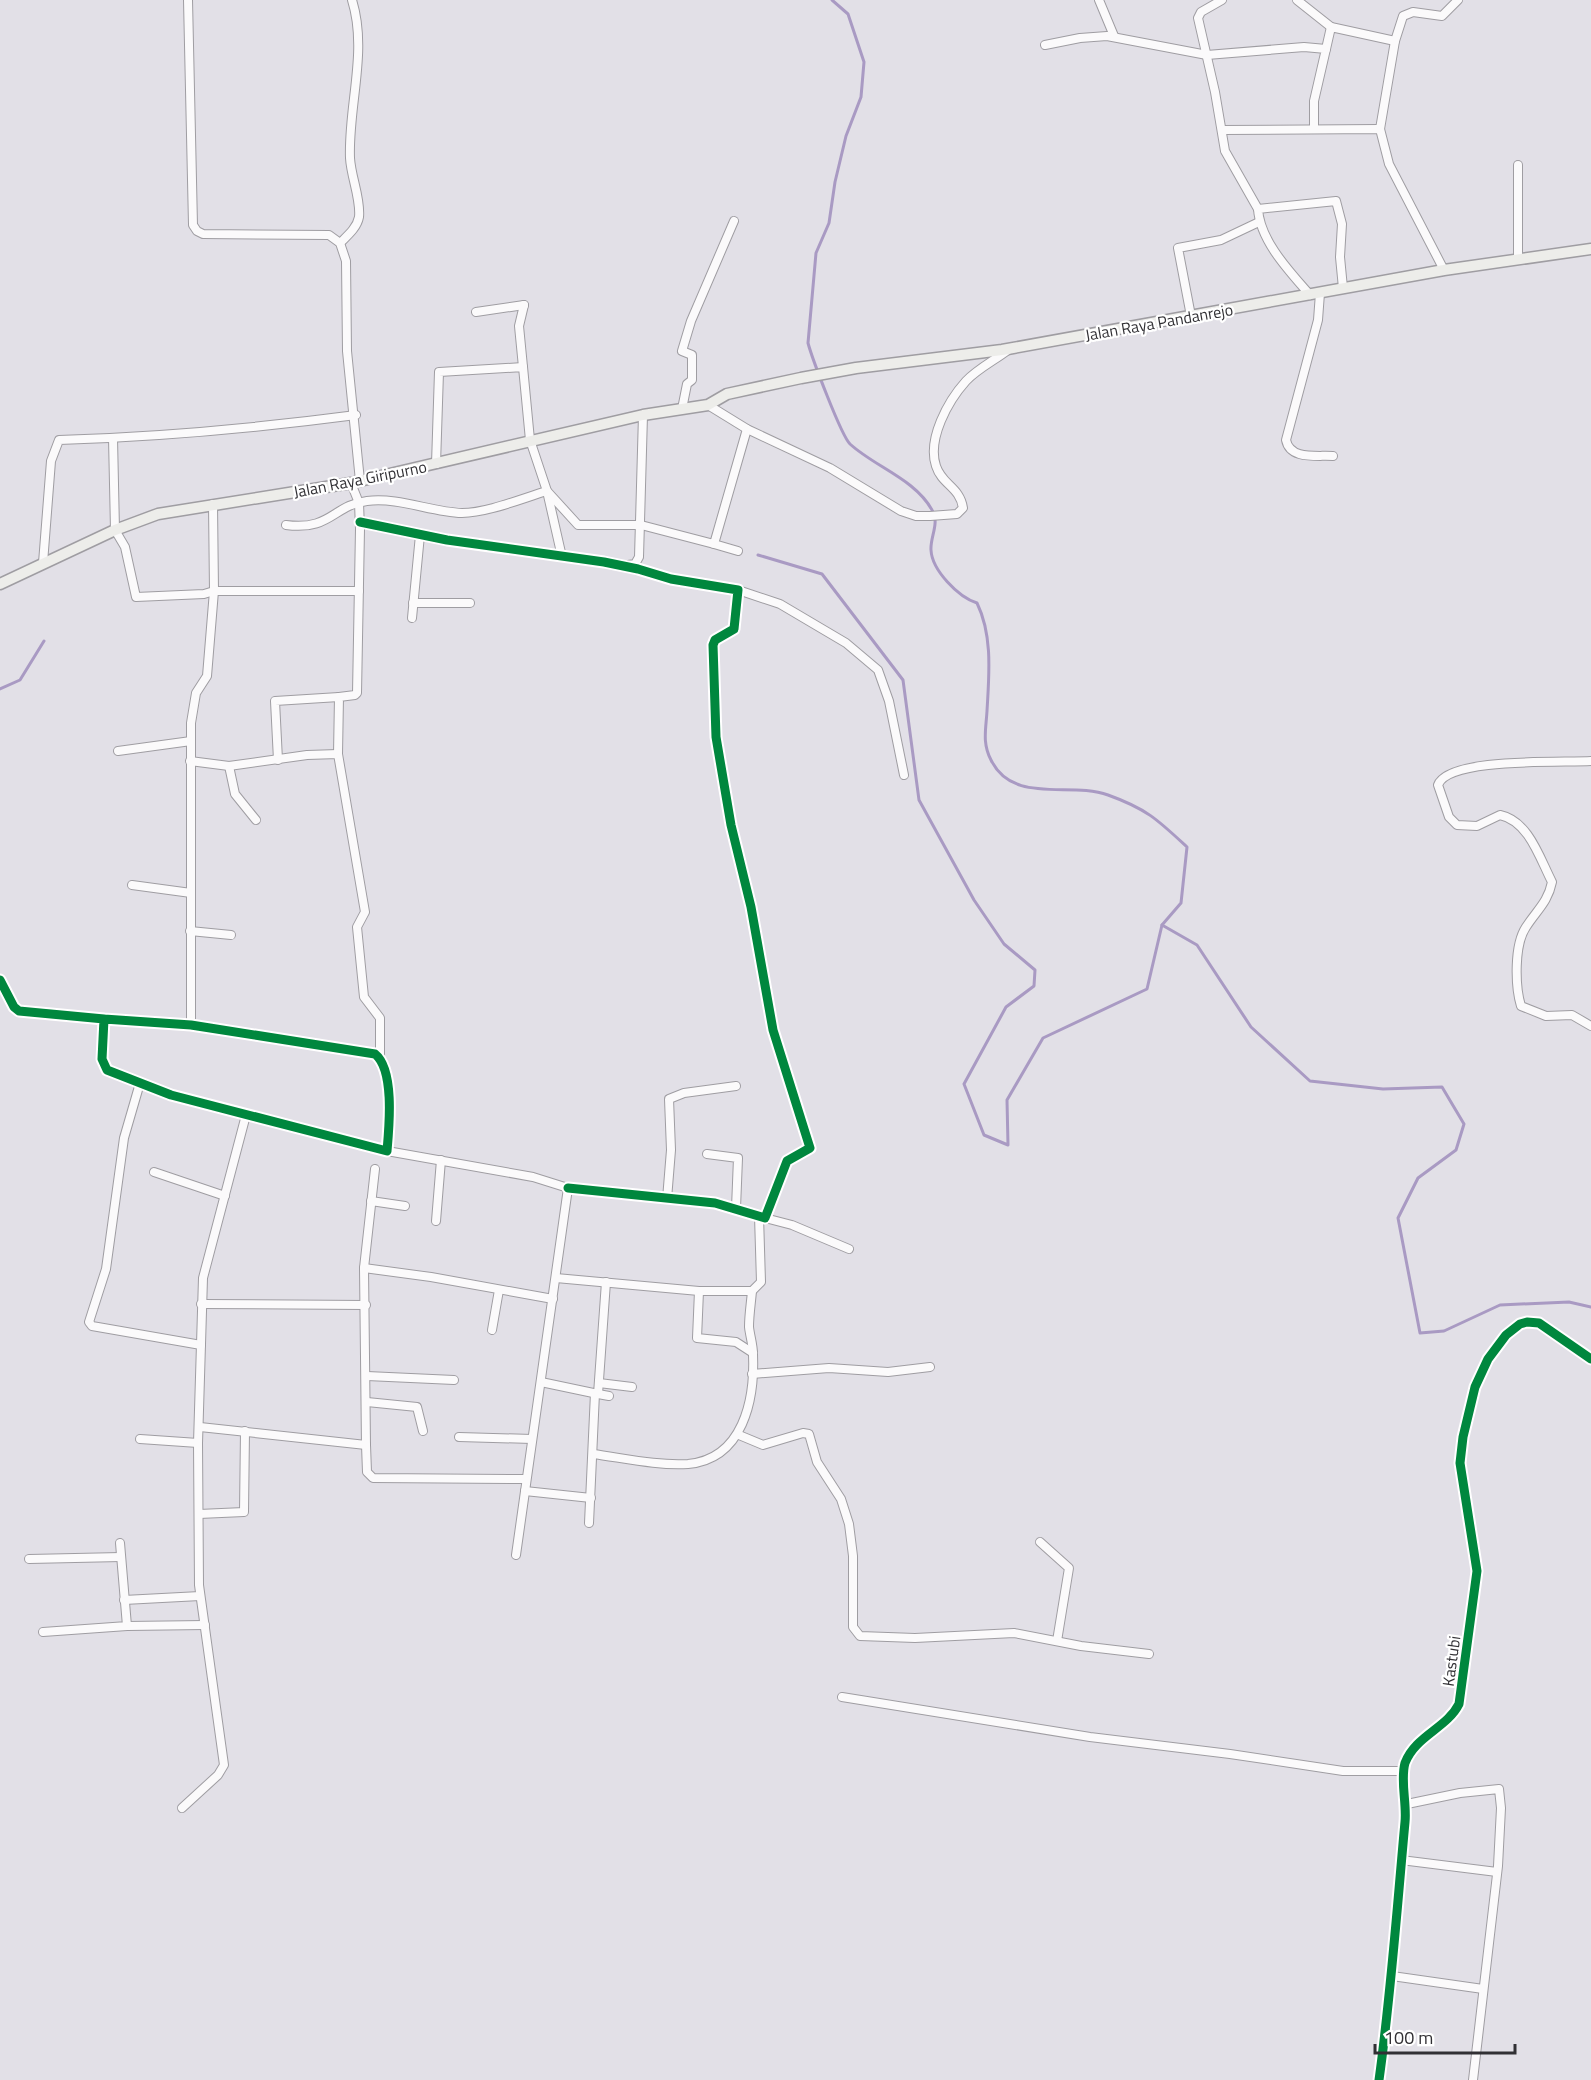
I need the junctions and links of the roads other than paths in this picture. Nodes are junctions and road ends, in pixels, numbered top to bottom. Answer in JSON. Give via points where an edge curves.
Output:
{"nodes":[{"id":1,"x":188,"y":0,"type":"edge"},
{"id":2,"x":352,"y":0,"type":"edge"},
{"id":3,"x":1099,"y":0,"type":"edge"},
{"id":4,"x":1222,"y":0,"type":"edge"},
{"id":5,"x":1297,"y":0,"type":"edge"},
{"id":6,"x":1458,"y":0,"type":"edge"},
{"id":7,"x":1331,"y":27,"type":"junction"},
{"id":8,"x":1114,"y":36,"type":"junction"},
{"id":9,"x":1395,"y":41,"type":"junction"},
{"id":10,"x":1045,"y":45,"type":"dead end"},
{"id":11,"x":1326,"y":50,"type":"junction"},
{"id":12,"x":1207,"y":55,"type":"junction"},
{"id":13,"x":1314,"y":129,"type":"junction"},
{"id":14,"x":1380,"y":129,"type":"junction"},
{"id":15,"x":1222,"y":130,"type":"junction"},
{"id":16,"x":1518,"y":165,"type":"dead end"},
{"id":17,"x":1258,"y":210,"type":"junction"},
{"id":18,"x":734,"y":221,"type":"dead end"},
{"id":19,"x":1259,"y":222,"type":"junction"},
{"id":20,"x":340,"y":243,"type":"junction"},
{"id":21,"x":1591,"y":249,"type":"edge"},
{"id":22,"x":1518,"y":260,"type":"junction"},
{"id":23,"x":1444,"y":270,"type":"junction"},
{"id":24,"x":1343,"y":288,"type":"junction"},
{"id":25,"x":1315,"y":294,"type":"junction"},
{"id":26,"x":476,"y":312,"type":"dead end"},
{"id":27,"x":1191,"y":316,"type":"junction"},
{"id":28,"x":1011,"y":348,"type":"junction"},
{"id":29,"x":523,"y":367,"type":"junction"},
{"id":30,"x":727,"y":394,"type":"joint"},
{"id":31,"x":708,"y":405,"type":"junction"},
{"id":32,"x":682,"y":409,"type":"junction"},
{"id":33,"x":356,"y":415,"type":"junction"},
{"id":34,"x":643,"y":415,"type":"junction"},
{"id":35,"x":747,"y":429,"type":"junction"},
{"id":36,"x":113,"y":438,"type":"junction"},
{"id":37,"x":530,"y":440,"type":"junction"},
{"id":38,"x":1332,"y":456,"type":"dead end"},
{"id":39,"x":436,"y":464,"type":"junction"},
{"id":40,"x":356,"y":482,"type":"junction"},
{"id":41,"x":548,"y":494,"type":"junction"},
{"id":42,"x":213,"y":504,"type":"junction"},
{"id":43,"x":359,"y":507,"type":"junction"},
{"id":44,"x":360,"y":522,"type":"junction"},
{"id":45,"x":285,"y":525,"type":"dead end"},
{"id":46,"x":641,"y":529,"type":"junction"},
{"id":47,"x":115,"y":530,"type":"junction"},
{"id":48,"x":420,"y":534,"type":"junction"},
{"id":49,"x":714,"y":544,"type":"junction"},
{"id":50,"x":738,"y":551,"type":"dead end"},
{"id":51,"x":562,"y":557,"type":"junction"},
{"id":52,"x":43,"y":563,"type":"junction"},
{"id":53,"x":618,"y":565,"type":"junction"},
{"id":54,"x":0,"y":584,"type":"edge"},
{"id":55,"x":738,"y":590,"type":"junction"},
{"id":56,"x":214,"y":591,"type":"junction"},
{"id":57,"x":359,"y":591,"type":"junction"},
{"id":58,"x":413,"y":603,"type":"junction"},
{"id":59,"x":470,"y":603,"type":"dead end"},
{"id":60,"x":412,"y":618,"type":"dead end"},
{"id":61,"x":339,"y":697,"type":"junction"},
{"id":62,"x":191,"y":741,"type":"junction"},
{"id":63,"x":118,"y":751,"type":"dead end"},
{"id":64,"x":338,"y":754,"type":"junction"},
{"id":65,"x":278,"y":760,"type":"junction"},
{"id":66,"x":190,"y":761,"type":"junction"},
{"id":67,"x":1591,"y":761,"type":"edge"},
{"id":68,"x":229,"y":766,"type":"junction"},
{"id":69,"x":904,"y":775,"type":"dead end"},
{"id":70,"x":256,"y":820,"type":"dead end"},
{"id":71,"x":132,"y":885,"type":"dead end"},
{"id":72,"x":191,"y":893,"type":"junction"},
{"id":73,"x":190,"y":931,"type":"junction"},
{"id":74,"x":231,"y":935,"type":"dead end"},
{"id":75,"x":0,"y":980,"type":"edge"},
{"id":76,"x":104,"y":1019,"type":"junction"},
{"id":77,"x":191,"y":1025,"type":"junction"},
{"id":78,"x":1591,"y":1026,"type":"edge"},
{"id":79,"x":380,"y":1059,"type":"junction"},
{"id":80,"x":140,"y":1083,"type":"junction"},
{"id":81,"x":736,"y":1086,"type":"dead end"},
{"id":82,"x":246,"y":1115,"type":"junction"},
{"id":83,"x":387,"y":1151,"type":"junction"},
{"id":84,"x":707,"y":1154,"type":"dead end"},
{"id":85,"x":441,"y":1160,"type":"junction"},
{"id":86,"x":375,"y":1169,"type":"dead end"},
{"id":87,"x":154,"y":1172,"type":"dead end"},
{"id":88,"x":568,"y":1188,"type":"junction"},
{"id":89,"x":225,"y":1196,"type":"junction"},
{"id":90,"x":667,"y":1199,"type":"junction"},
{"id":91,"x":371,"y":1201,"type":"junction"},
{"id":92,"x":405,"y":1206,"type":"dead end"},
{"id":93,"x":736,"y":1208,"type":"junction"},
{"id":94,"x":762,"y":1217,"type":"junction"},
{"id":95,"x":436,"y":1221,"type":"dead end"},
{"id":96,"x":849,"y":1249,"type":"dead end"},
{"id":97,"x":364,"y":1268,"type":"junction"},
{"id":98,"x":556,"y":1278,"type":"junction"},
{"id":99,"x":606,"y":1282,"type":"junction"},
{"id":100,"x":499,"y":1290,"type":"junction"},
{"id":101,"x":699,"y":1291,"type":"junction"},
{"id":102,"x":752,"y":1291,"type":"junction"},
{"id":103,"x":553,"y":1299,"type":"junction"},
{"id":104,"x":201,"y":1304,"type":"junction"},
{"id":105,"x":366,"y":1305,"type":"junction"},
{"id":106,"x":492,"y":1330,"type":"dead end"},
{"id":107,"x":201,"y":1345,"type":"junction"},
{"id":108,"x":753,"y":1353,"type":"junction"},
{"id":109,"x":1591,"y":1359,"type":"edge"},
{"id":110,"x":930,"y":1367,"type":"dead end"},
{"id":111,"x":752,"y":1374,"type":"junction"},
{"id":112,"x":367,"y":1376,"type":"junction"},
{"id":113,"x":454,"y":1380,"type":"dead end"},
{"id":114,"x":541,"y":1382,"type":"junction"},
{"id":115,"x":599,"y":1383,"type":"junction"},
{"id":116,"x":632,"y":1387,"type":"dead end"},
{"id":117,"x":597,"y":1394,"type":"junction"},
{"id":118,"x":609,"y":1396,"type":"dead end"},
{"id":119,"x":367,"y":1402,"type":"junction"},
{"id":120,"x":200,"y":1427,"type":"junction"},
{"id":121,"x":245,"y":1431,"type":"junction"},
{"id":122,"x":423,"y":1431,"type":"dead end"},
{"id":123,"x":739,"y":1435,"type":"junction"},
{"id":124,"x":459,"y":1437,"type":"dead end"},
{"id":125,"x":140,"y":1439,"type":"dead end"},
{"id":126,"x":532,"y":1439,"type":"junction"},
{"id":127,"x":198,"y":1443,"type":"junction"},
{"id":128,"x":366,"y":1445,"type":"junction"},
{"id":129,"x":593,"y":1454,"type":"junction"},
{"id":130,"x":525,"y":1479,"type":"junction"},
{"id":131,"x":525,"y":1491,"type":"junction"},
{"id":132,"x":591,"y":1498,"type":"junction"},
{"id":133,"x":199,"y":1514,"type":"junction"},
{"id":134,"x":589,"y":1523,"type":"dead end"},
{"id":135,"x":1040,"y":1542,"type":"dead end"},
{"id":136,"x":120,"y":1543,"type":"dead end"},
{"id":137,"x":516,"y":1555,"type":"dead end"},
{"id":138,"x":121,"y":1557,"type":"junction"},
{"id":139,"x":29,"y":1559,"type":"dead end"},
{"id":140,"x":200,"y":1596,"type":"junction"},
{"id":141,"x":124,"y":1600,"type":"junction"},
{"id":142,"x":205,"y":1625,"type":"junction"},
{"id":143,"x":127,"y":1626,"type":"junction"},
{"id":144,"x":43,"y":1632,"type":"dead end"},
{"id":145,"x":1057,"y":1641,"type":"junction"},
{"id":146,"x":1149,"y":1654,"type":"dead end"},
{"id":147,"x":842,"y":1697,"type":"dead end"},
{"id":148,"x":1403,"y":1771,"type":"junction"},
{"id":149,"x":1407,"y":1804,"type":"junction"},
{"id":150,"x":182,"y":1808,"type":"dead end"},
{"id":151,"x":1401,"y":1860,"type":"junction"},
{"id":152,"x":1497,"y":1872,"type":"junction"},
{"id":153,"x":1392,"y":1976,"type":"junction"},
{"id":154,"x":1483,"y":1989,"type":"junction"},
{"id":155,"x":1381,"y":2080,"type":"edge"},
{"id":156,"x":1473,"y":2080,"type":"edge"}],
"edges":[{"from":1,"to":20,"type":"street","via":[[193,225],[203,234],[329,235]]},
{"from":2,"to":20,"type":"street","via":[[357,44],[350,160],[359,216],[356,226]]},
{"from":3,"to":8,"type":"street"},
{"from":4,"to":12,"type":"street","via":[[1198,16]]},
{"from":5,"to":7,"type":"street"},
{"from":6,"to":9,"type":"street","via":[[1442,16],[1407,13],[1399,24]]},
{"from":7,"to":9,"type":"street"},
{"from":7,"to":11,"type":"street"},
{"from":8,"to":10,"type":"street"},
{"from":8,"to":12,"type":"street"},
{"from":9,"to":14,"type":"street"},
{"from":11,"to":12,"type":"street","via":[[1304,47]]},
{"from":11,"to":13,"type":"street","via":[[1314,102]]},
{"from":12,"to":15,"type":"street"},
{"from":13,"to":14,"type":"street"},
{"from":13,"to":15,"type":"street"},
{"from":14,"to":23,"type":"street","via":[[1389,164]]},
{"from":15,"to":17,"type":"street","via":[[1225,151]]},
{"from":16,"to":22,"type":"street"},
{"from":17,"to":19,"type":"street"},
{"from":17,"to":24,"type":"street","via":[[1336,201],[1342,224]]},
{"from":18,"to":32,"type":"street","via":[[682,351],[692,355],[692,380],[687,384]]},
{"from":19,"to":25,"type":"street","via":[[1290,273]]},
{"from":19,"to":27,"type":"street","via":[[1221,240],[1178,248]]},
{"from":20,"to":33,"type":"street","via":[[346,261],[347,351]]},
{"from":21,"to":22,"type":"main road","name":"Jalan Raya Pandanrejo"},
{"from":22,"to":23,"type":"main road","name":"Jalan Raya Pandanrejo"},
{"from":23,"to":24,"type":"main road","name":"Jalan Raya Pandanrejo"},
{"from":24,"to":25,"type":"main road","name":"Jalan Raya Pandanrejo"},
{"from":25,"to":27,"type":"main road","name":"Jalan Raya Pandanrejo"},
{"from":25,"to":38,"type":"street","via":[[1318,320],[1286,440],[1295,453]]},
{"from":26,"to":29,"type":"street","via":[[524,305],[519,326]]},
{"from":27,"to":28,"type":"main road","name":"Jalan Raya Pandanrejo"},
{"from":28,"to":30,"type":"main road","name":"Jalan Raya Pandanrejo","via":[[856,368]]},
{"from":28,"to":35,"type":"street","via":[[966,380],[939,427],[934,444],[937,469],[961,496],[961,512],[916,516],[901,511],[830,468]]},
{"from":29,"to":37,"type":"street"},
{"from":29,"to":39,"type":"street","via":[[439,372]]},
{"from":30,"to":31,"type":"main road","name":"Jalan Raya Giripurno"},
{"from":31,"to":32,"type":"main road","name":"Jalan Raya Giripurno"},
{"from":31,"to":35,"type":"street"},
{"from":32,"to":34,"type":"main road","name":"Jalan Raya Giripurno"},
{"from":33,"to":36,"type":"street","via":[[273,426]]},
{"from":33,"to":40,"type":"street"},
{"from":34,"to":37,"type":"main road","name":"Jalan Raya Giripurno"},
{"from":34,"to":46,"type":"street"},
{"from":35,"to":49,"type":"street"},
{"from":36,"to":47,"type":"street"},
{"from":36,"to":52,"type":"street","via":[[59,440],[51,461]]},
{"from":37,"to":39,"type":"main road","name":"Jalan Raya Giripurno"},
{"from":37,"to":41,"type":"street"},
{"from":39,"to":40,"type":"main road","name":"Jalan Raya Giripurno"},
{"from":40,"to":42,"type":"main road","name":"Jalan Raya Giripurno"},
{"from":40,"to":43,"type":"street"},
{"from":41,"to":43,"type":"street","via":[[466,513],[391,502]]},
{"from":41,"to":46,"type":"street","via":[[578,525]]},
{"from":41,"to":51,"type":"street"},
{"from":42,"to":47,"type":"main road","name":"Jalan Raya Giripurno","via":[[158,514]]},
{"from":42,"to":56,"type":"street"},
{"from":43,"to":44,"type":"street"},
{"from":43,"to":45,"type":"street","via":[[318,524]]},
{"from":44,"to":48,"type":"street"},
{"from":44,"to":57,"type":"street"},
{"from":46,"to":49,"type":"street"},
{"from":46,"to":53,"type":"street","via":[[635,564]]},
{"from":47,"to":52,"type":"main road","name":"Jalan Raya Giripurno"},
{"from":47,"to":56,"type":"street","via":[[126,550],[138,598]]},
{"from":48,"to":51,"type":"street"},
{"from":48,"to":58,"type":"street"},
{"from":49,"to":50,"type":"street"},
{"from":51,"to":53,"type":"street"},
{"from":52,"to":54,"type":"main road","name":"Jalan Raya Giripurno"},
{"from":53,"to":55,"type":"street"},
{"from":55,"to":69,"type":"street","via":[[780,604],[846,643],[878,670],[889,701]]},
{"from":55,"to":94,"type":"street","via":[[734,629],[713,645],[716,737],[773,1030],[810,1145],[807,1151],[787,1161]]},
{"from":56,"to":57,"type":"street"},
{"from":56,"to":62,"type":"street","via":[[207,676],[192,707]]},
{"from":57,"to":61,"type":"street","via":[[357,694]]},
{"from":58,"to":59,"type":"street"},
{"from":58,"to":60,"type":"street"},
{"from":61,"to":64,"type":"street"},
{"from":61,"to":65,"type":"street","via":[[275,701]]},
{"from":62,"to":63,"type":"street"},
{"from":62,"to":66,"type":"street"},
{"from":64,"to":65,"type":"street"},
{"from":64,"to":79,"type":"street","via":[[365,912],[357,927],[364,997],[380,1018]]},
{"from":65,"to":68,"type":"street"},
{"from":66,"to":68,"type":"street"},
{"from":66,"to":72,"type":"street"},
{"from":67,"to":78,"type":"street","via":[[1503,763],[1468,768],[1445,776],[1438,785],[1449,817],[1457,825],[1477,826],[1500,816],[1512,819],[1524,829],[1552,882],[1547,901],[1522,937],[1516,975],[1521,1006],[1546,1016],[1572,1015]]},
{"from":68,"to":70,"type":"street","via":[[235,794]]},
{"from":71,"to":72,"type":"street"},
{"from":72,"to":73,"type":"street"},
{"from":73,"to":74,"type":"street"},
{"from":73,"to":77,"type":"street"},
{"from":75,"to":76,"type":"street","via":[[19,1011]]},
{"from":76,"to":77,"type":"street"},
{"from":76,"to":80,"type":"street","via":[[104,1068]]},
{"from":77,"to":79,"type":"street","via":[[375,1054]]},
{"from":79,"to":83,"type":"street","via":[[390,1097]]},
{"from":80,"to":82,"type":"street"},
{"from":80,"to":107,"type":"street","via":[[124,1138],[106,1269],[89,1322],[92,1326]]},
{"from":81,"to":90,"type":"street","via":[[684,1093],[669,1099],[671,1150]]},
{"from":82,"to":83,"type":"street"},
{"from":82,"to":89,"type":"street"},
{"from":83,"to":85,"type":"street"},
{"from":84,"to":93,"type":"street","via":[[738,1158]]},
{"from":85,"to":88,"type":"street","via":[[533,1177]]},
{"from":85,"to":95,"type":"street"},
{"from":86,"to":91,"type":"street"},
{"from":87,"to":89,"type":"street"},
{"from":88,"to":90,"type":"street"},
{"from":88,"to":98,"type":"street"},
{"from":89,"to":104,"type":"street","via":[[203,1278]]},
{"from":90,"to":93,"type":"street"},
{"from":91,"to":92,"type":"street"},
{"from":91,"to":97,"type":"street"},
{"from":93,"to":94,"type":"street"},
{"from":94,"to":96,"type":"street"},
{"from":94,"to":102,"type":"street","via":[[761,1282]]},
{"from":97,"to":100,"type":"street"},
{"from":97,"to":105,"type":"street"},
{"from":98,"to":99,"type":"street"},
{"from":98,"to":103,"type":"street"},
{"from":99,"to":101,"type":"street"},
{"from":99,"to":115,"type":"street"},
{"from":100,"to":103,"type":"street"},
{"from":100,"to":106,"type":"street"},
{"from":101,"to":102,"type":"street"},
{"from":101,"to":108,"type":"street","via":[[695,1336],[736,1342]]},
{"from":102,"to":108,"type":"street","via":[[749,1326]]},
{"from":103,"to":114,"type":"street"},
{"from":104,"to":105,"type":"street"},
{"from":104,"to":107,"type":"street"},
{"from":105,"to":112,"type":"street"},
{"from":107,"to":120,"type":"street"},
{"from":108,"to":111,"type":"street"},
{"from":109,"to":148,"type":"street","name":"Kastubi","via":[[1539,1323],[1527,1322],[1506,1335],[1488,1359],[1475,1387],[1460,1463],[1477,1570],[1461,1695],[1452,1714],[1412,1751]]},
{"from":110,"to":111,"type":"street","via":[[888,1372],[829,1368]]},
{"from":111,"to":123,"type":"street","via":[[750,1402]]},
{"from":112,"to":113,"type":"street"},
{"from":112,"to":119,"type":"street"},
{"from":114,"to":117,"type":"street"},
{"from":114,"to":126,"type":"street"},
{"from":115,"to":116,"type":"street"},
{"from":115,"to":117,"type":"street"},
{"from":117,"to":118,"type":"street"},
{"from":117,"to":129,"type":"street"},
{"from":119,"to":122,"type":"street","via":[[417,1407]]},
{"from":119,"to":128,"type":"street"},
{"from":120,"to":121,"type":"street"},
{"from":120,"to":127,"type":"street"},
{"from":121,"to":128,"type":"street"},
{"from":121,"to":133,"type":"street","via":[[244,1512]]},
{"from":123,"to":129,"type":"street","via":[[719,1454],[692,1464]]},
{"from":123,"to":145,"type":"street","via":[[764,1445],[809,1434],[818,1462],[841,1499],[849,1524],[854,1556],[855,1633],[868,1638],[915,1638],[998,1632]]},
{"from":124,"to":126,"type":"street"},
{"from":125,"to":127,"type":"street"},
{"from":126,"to":130,"type":"street"},
{"from":127,"to":133,"type":"street"},
{"from":128,"to":130,"type":"street","via":[[367,1472],[374,1478]]},
{"from":129,"to":132,"type":"street"},
{"from":130,"to":131,"type":"street"},
{"from":131,"to":132,"type":"street"},
{"from":131,"to":137,"type":"street"},
{"from":132,"to":134,"type":"street"},
{"from":133,"to":140,"type":"street"},
{"from":135,"to":145,"type":"street","via":[[1069,1568]]},
{"from":136,"to":138,"type":"street"},
{"from":138,"to":139,"type":"street"},
{"from":138,"to":141,"type":"street"},
{"from":140,"to":141,"type":"street"},
{"from":140,"to":142,"type":"street"},
{"from":141,"to":143,"type":"street"},
{"from":142,"to":143,"type":"street"},
{"from":142,"to":150,"type":"street","via":[[224,1765]]},
{"from":143,"to":144,"type":"street"},
{"from":145,"to":146,"type":"street"},
{"from":147,"to":148,"type":"street","via":[[1090,1737],[1343,1771]]},
{"from":148,"to":149,"type":"street"},
{"from":149,"to":151,"type":"street"},
{"from":149,"to":152,"type":"street","via":[[1498,1788],[1501,1808]]},
{"from":151,"to":152,"type":"street"},
{"from":151,"to":153,"type":"street"},
{"from":152,"to":154,"type":"street"},
{"from":153,"to":154,"type":"street"},
{"from":153,"to":155,"type":"street"},
{"from":154,"to":156,"type":"street"}]}
